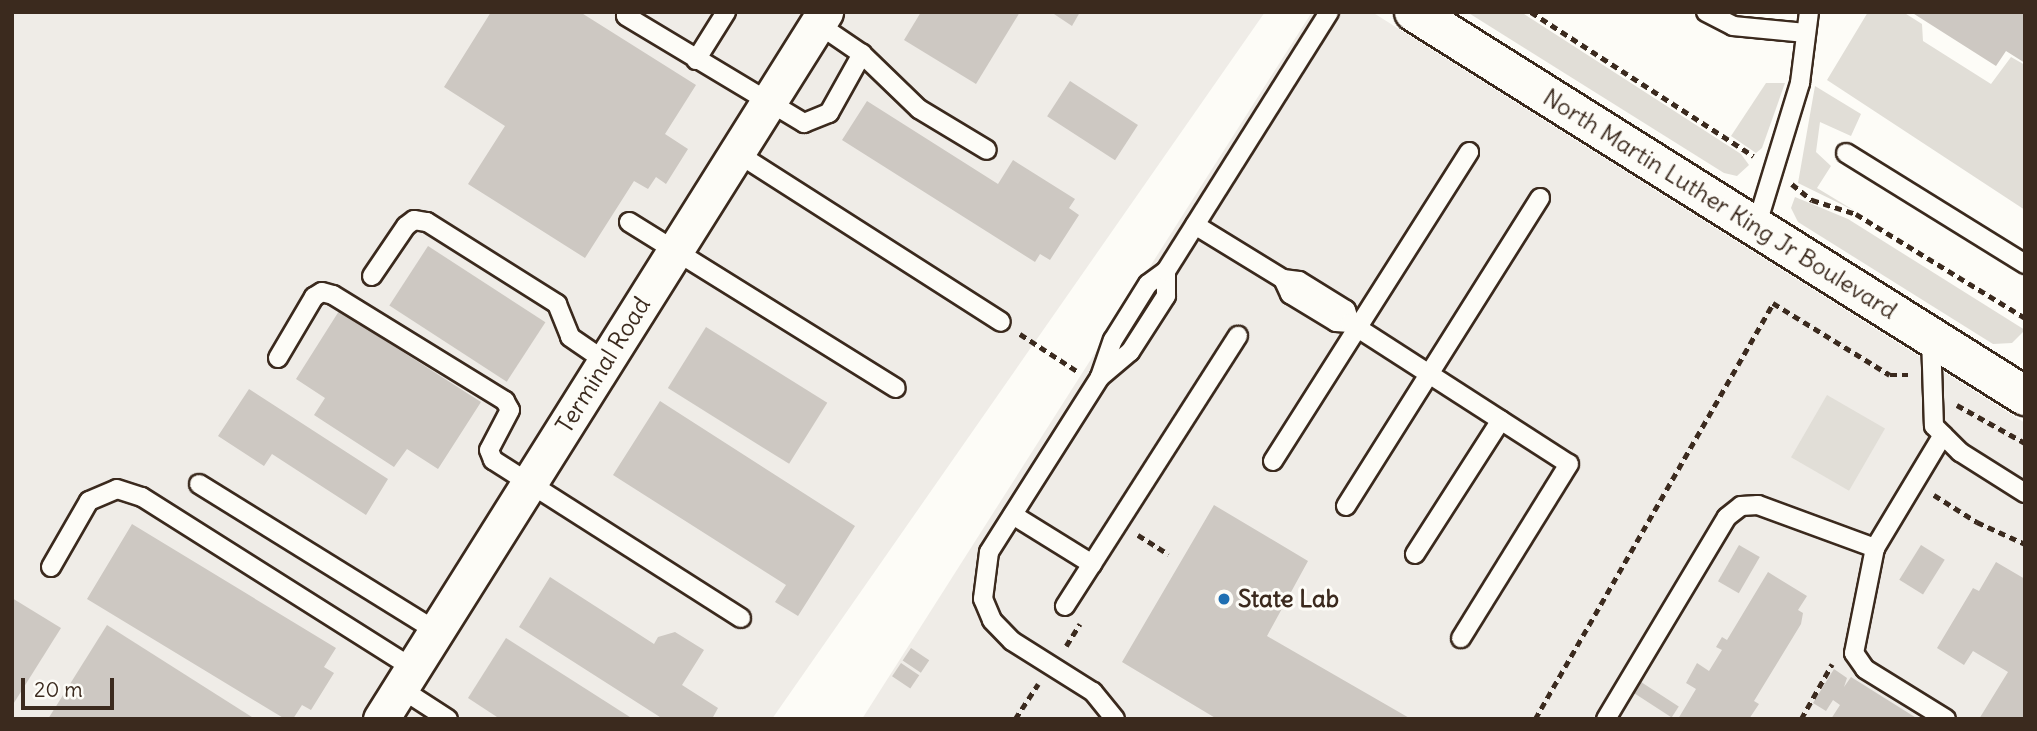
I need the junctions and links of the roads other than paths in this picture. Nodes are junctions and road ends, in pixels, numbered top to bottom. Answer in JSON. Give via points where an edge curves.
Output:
{"nodes":[{"id":1,"x":628,"y":12,"type":"edge"},
{"id":2,"x":726,"y":12,"type":"edge"},
{"id":3,"x":1329,"y":12,"type":"edge"},
{"id":4,"x":1414,"y":12,"type":"edge"},
{"id":5,"x":1706,"y":12,"type":"edge"},
{"id":6,"x":1809,"y":12,"type":"edge"},
{"id":7,"x":822,"y":18,"type":"edge"},
{"id":8,"x":1806,"y":33,"type":"junction"},
{"id":9,"x":862,"y":54,"type":"junction"},
{"id":10,"x":696,"y":60,"type":"junction"},
{"id":11,"x":768,"y":103,"type":"junction"},
{"id":12,"x":987,"y":150,"type":"dead end"},
{"id":13,"x":1469,"y":152,"type":"dead end"},
{"id":14,"x":737,"y":153,"type":"junction"},
{"id":15,"x":1846,"y":153,"type":"dead end"},
{"id":16,"x":1540,"y":198,"type":"dead end"},
{"id":17,"x":629,"y":222,"type":"dead end"},
{"id":18,"x":1195,"y":225,"type":"junction"},
{"id":19,"x":1756,"y":227,"type":"junction"},
{"id":20,"x":676,"y":249,"type":"junction"},
{"id":21,"x":2025,"y":264,"type":"edge"},
{"id":22,"x":372,"y":276,"type":"dead end"},
{"id":23,"x":1001,"y":322,"type":"road end"},
{"id":24,"x":1354,"y":326,"type":"junction"},
{"id":25,"x":1238,"y":335,"type":"dead end"},
{"id":26,"x":1931,"y":337,"type":"junction"},
{"id":27,"x":278,"y":358,"type":"dead end"},
{"id":28,"x":605,"y":361,"type":"junction"},
{"id":29,"x":1429,"y":374,"type":"junction"},
{"id":30,"x":896,"y":388,"type":"dead end"},
{"id":31,"x":2022,"y":388,"type":"edge"},
{"id":32,"x":1500,"y":420,"type":"junction"},
{"id":33,"x":1943,"y":435,"type":"junction"},
{"id":34,"x":1273,"y":461,"type":"dead end"},
{"id":35,"x":530,"y":482,"type":"junction"},
{"id":36,"x":199,"y":484,"type":"dead end"},
{"id":37,"x":2025,"y":493,"type":"edge"},
{"id":38,"x":1346,"y":506,"type":"dead end"},
{"id":39,"x":1013,"y":515,"type":"junction"},
{"id":40,"x":1875,"y":548,"type":"junction"},
{"id":41,"x":1415,"y":554,"type":"dead end"},
{"id":42,"x":1092,"y":564,"type":"junction"},
{"id":43,"x":51,"y":567,"type":"dead end"},
{"id":44,"x":1065,"y":606,"type":"dead end"},
{"id":45,"x":741,"y":618,"type":"dead end"},
{"id":46,"x":436,"y":631,"type":"junction"},
{"id":47,"x":1461,"y":638,"type":"dead end"},
{"id":48,"x":406,"y":678,"type":"junction"},
{"id":49,"x":381,"y":719,"type":"edge"},
{"id":50,"x":449,"y":719,"type":"edge"},
{"id":51,"x":1115,"y":719,"type":"edge"},
{"id":52,"x":1606,"y":719,"type":"edge"},
{"id":53,"x":1946,"y":719,"type":"edge"}],
"edges":[{"from":1,"to":10,"type":"lane","via":[[626,16]]},
{"from":2,"to":10,"type":"lane"},
{"from":3,"to":18,"type":"lane"},
{"from":4,"to":19,"type":"street","name":"North Martin Luther King Jr Boulevard"},
{"from":5,"to":8,"type":"lane","via":[[1733,26]]},
{"from":6,"to":8,"type":"lane"},
{"from":7,"to":9,"type":"lane"},
{"from":7,"to":11,"type":"street","name":"Terminal Road"},
{"from":8,"to":19,"type":"lane","via":[[1800,83]]},
{"from":9,"to":11,"type":"lane","via":[[828,113],[804,123]]},
{"from":9,"to":12,"type":"lane","via":[[919,109]]},
{"from":10,"to":11,"type":"lane"},
{"from":11,"to":14,"type":"street","name":"Terminal Road"},
{"from":13,"to":24,"type":"lane"},
{"from":14,"to":20,"type":"street","name":"Terminal Road"},
{"from":14,"to":23,"type":"lane"},
{"from":15,"to":21,"type":"lane"},
{"from":16,"to":29,"type":"lane"},
{"from":17,"to":20,"type":"lane"},
{"from":18,"to":24,"type":"lane","via":[[1283,279],[1290,294],[1336,322]]},
{"from":18,"to":39,"type":"lane","via":[[1166,271],[1166,296],[1130,352],[1098,380]]},
{"from":19,"to":26,"type":"street","name":"North Martin Luther King Jr Boulevard"},
{"from":20,"to":28,"type":"street","name":"Terminal Road"},
{"from":20,"to":30,"type":"lane"},
{"from":22,"to":28,"type":"lane","via":[[406,226],[414,220],[428,222],[557,304],[570,337]]},
{"from":24,"to":29,"type":"lane"},
{"from":24,"to":34,"type":"lane"},
{"from":25,"to":42,"type":"lane"},
{"from":26,"to":31,"type":"street","name":"North Martin Luther King Jr Boulevard"},
{"from":26,"to":33,"type":"lane","via":[[1934,426]]},
{"from":27,"to":35,"type":"lane","via":[[314,297],[323,292],[333,295],[505,401],[510,410],[489,450],[493,460]]},
{"from":28,"to":35,"type":"street","name":"Terminal Road"},
{"from":29,"to":32,"type":"lane"},
{"from":29,"to":38,"type":"lane"},
{"from":32,"to":41,"type":"lane"},
{"from":32,"to":47,"type":"lane","via":[[1569,464]]},
{"from":33,"to":37,"type":"lane","via":[[1960,452]]},
{"from":33,"to":40,"type":"lane"},
{"from":35,"to":45,"type":"lane"},
{"from":35,"to":46,"type":"street","name":"Terminal Road"},
{"from":36,"to":46,"type":"lane"},
{"from":39,"to":42,"type":"lane"},
{"from":39,"to":51,"type":"lane","via":[[989,552],[983,577],[983,599],[992,620],[1012,641],[1093,692]]},
{"from":40,"to":52,"type":"lane","via":[[1758,505],[1741,506],[1727,517]]},
{"from":40,"to":53,"type":"lane","via":[[1854,653],[1865,669]]},
{"from":42,"to":44,"type":"lane"},
{"from":43,"to":48,"type":"lane","via":[[89,501],[117,489],[142,497]]},
{"from":46,"to":48,"type":"street","name":"Terminal Road"},
{"from":48,"to":49,"type":"street","name":"Terminal Road"},
{"from":48,"to":50,"type":"lane"}]}
